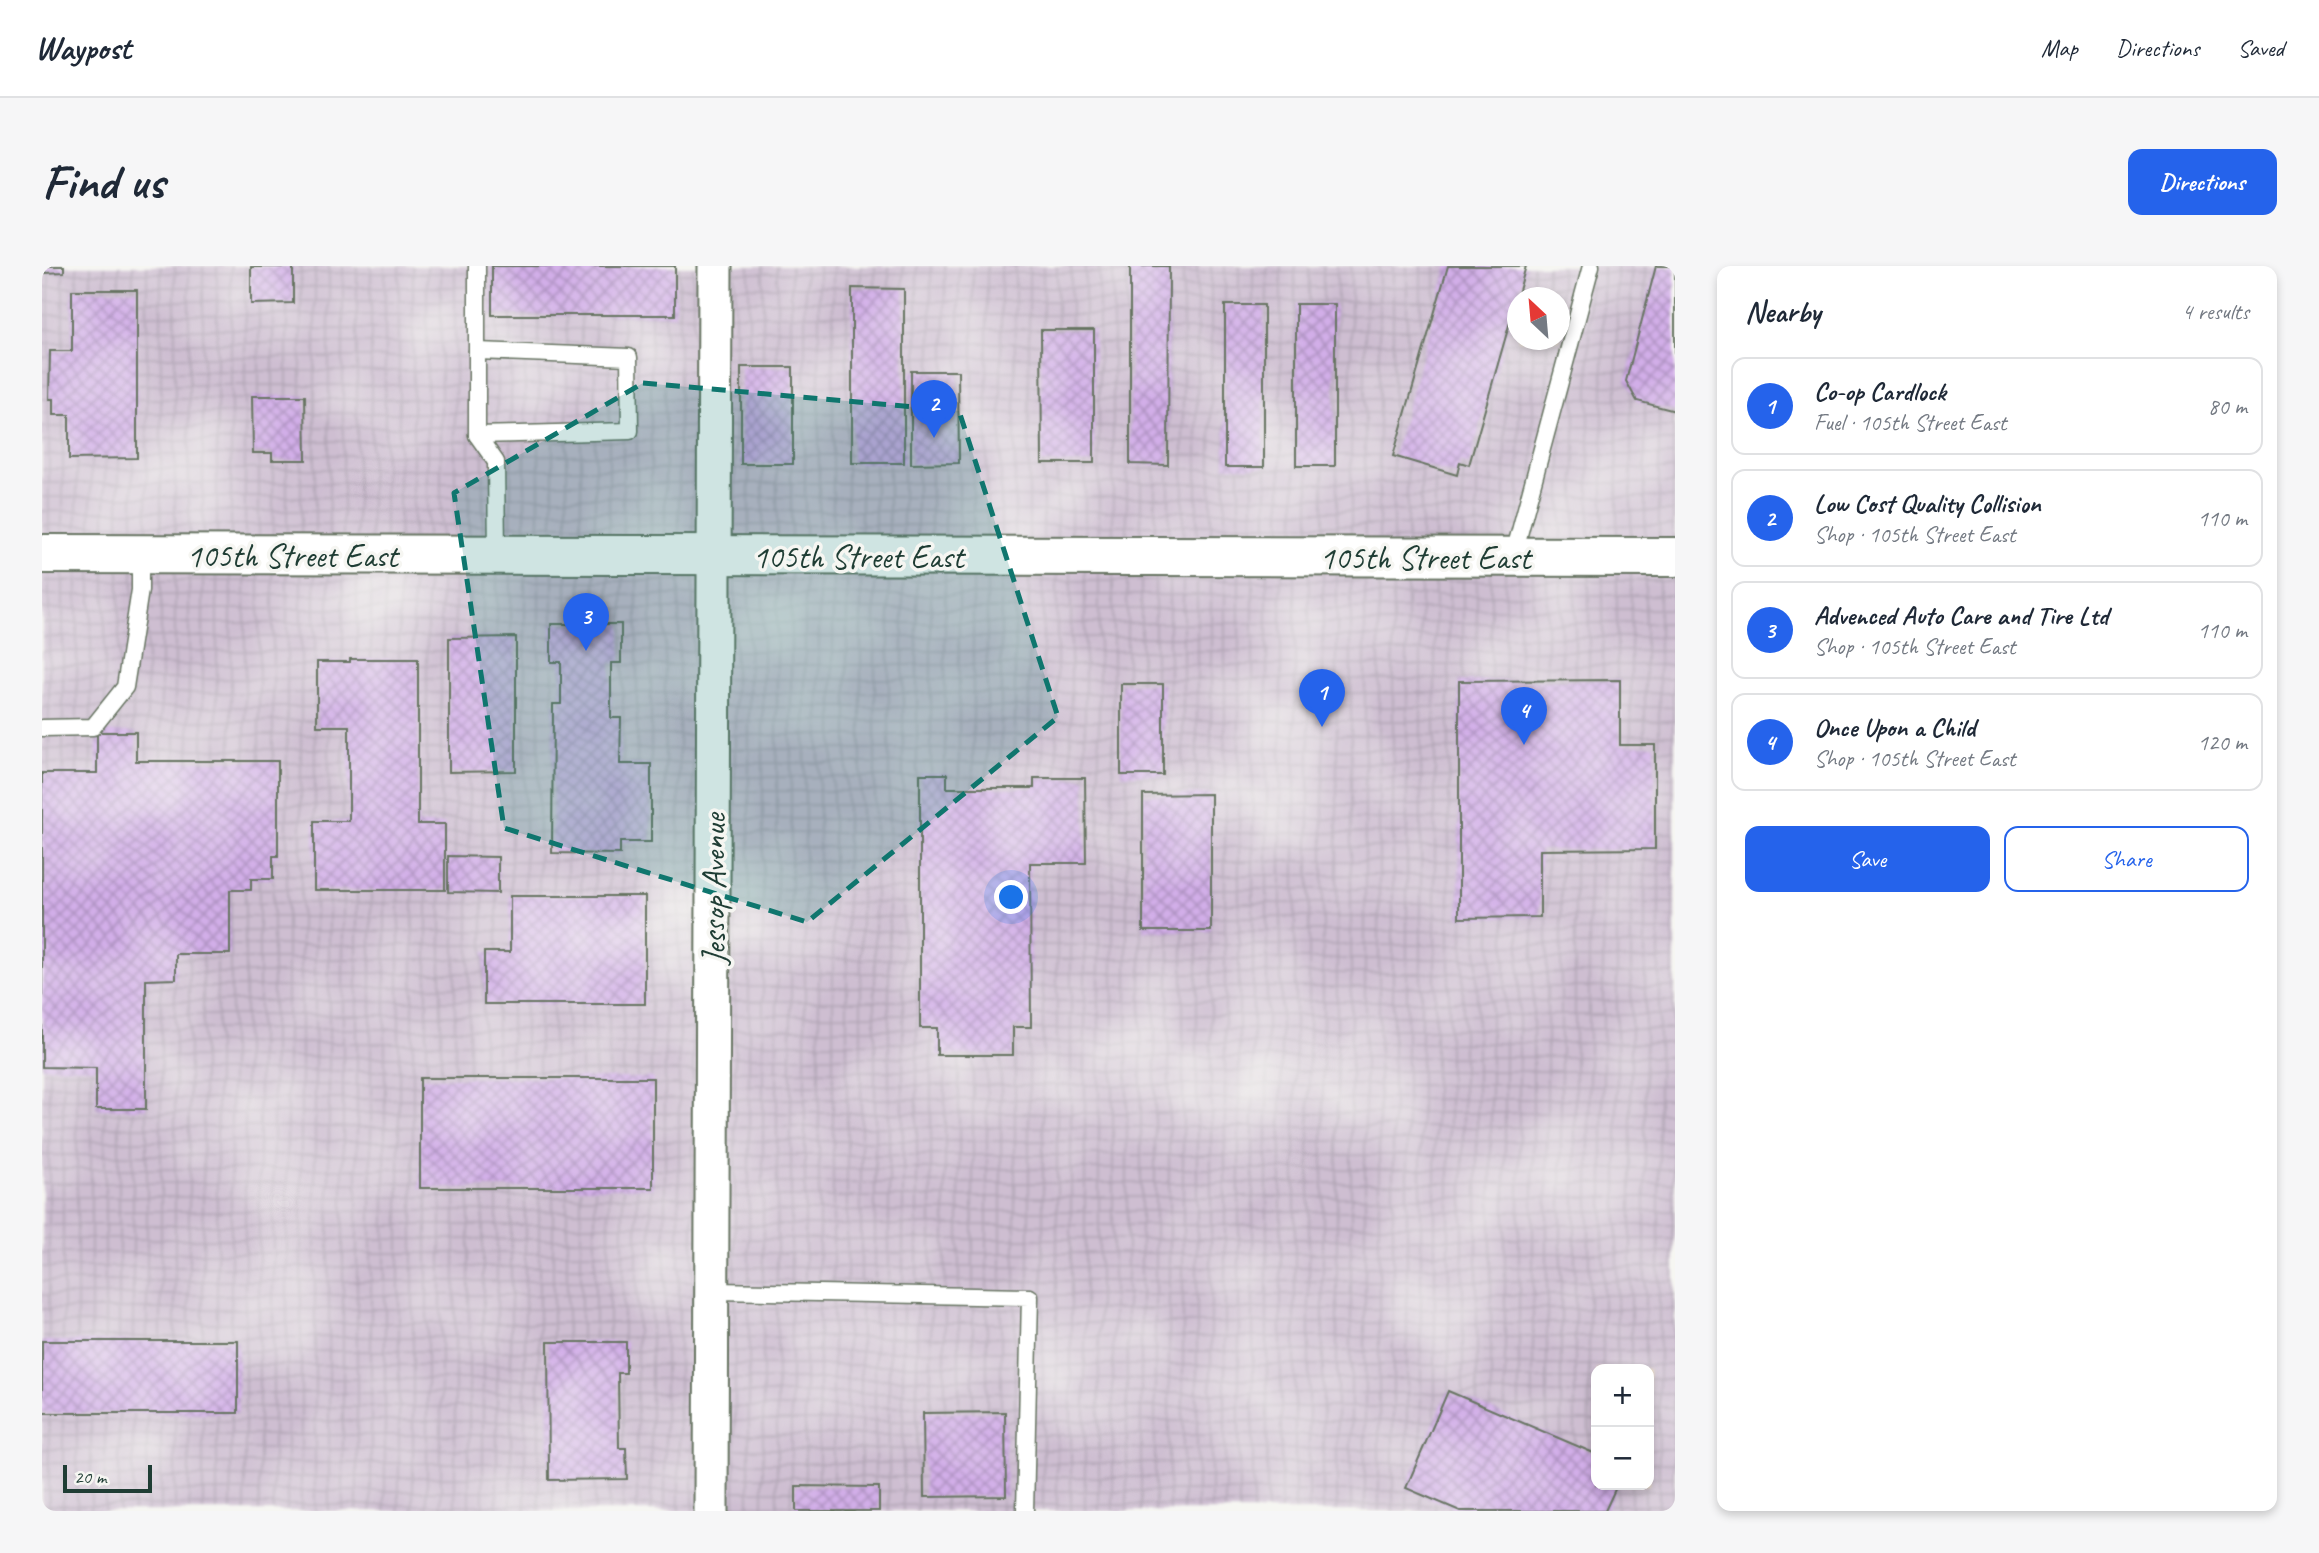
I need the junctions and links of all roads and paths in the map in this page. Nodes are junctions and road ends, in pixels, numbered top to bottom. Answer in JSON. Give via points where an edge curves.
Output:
{"nodes":[{"id":1,"x":477,"y":266,"type":"edge"},
{"id":2,"x":715,"y":266,"type":"edge"},
{"id":3,"x":1591,"y":266,"type":"edge"},
{"id":4,"x":477,"y":351,"type":"junction"},
{"id":5,"x":477,"y":435,"type":"junction"},
{"id":6,"x":42,"y":554,"type":"edge"},
{"id":7,"x":141,"y":555,"type":"junction"},
{"id":8,"x":497,"y":555,"type":"junction"},
{"id":9,"x":713,"y":556,"type":"junction"},
{"id":10,"x":1514,"y":557,"type":"junction"},
{"id":11,"x":1675,"y":557,"type":"edge"},
{"id":12,"x":42,"y":727,"type":"edge"},
{"id":13,"x":713,"y":1290,"type":"junction"},
{"id":14,"x":710,"y":1511,"type":"edge"},
{"id":15,"x":1025,"y":1511,"type":"edge"}],
"edges":[{"from":1,"to":4,"type":"lane"},
{"from":2,"to":9,"type":"street","name":"Jessop Avenue"},
{"from":3,"to":10,"type":"lane"},
{"from":4,"to":5,"type":"lane"},
{"from":4,"to":5,"type":"lane","via":[[629,357],[630,432]]},
{"from":5,"to":8,"type":"lane","via":[[496,462]]},
{"from":6,"to":7,"type":"street","name":"105th Street East"},
{"from":7,"to":8,"type":"street","name":"105th Street East"},
{"from":7,"to":12,"type":"lane","via":[[125,687],[93,727]]},
{"from":8,"to":9,"type":"street","name":"105th Street East"},
{"from":9,"to":10,"type":"street","name":"105th Street East"},
{"from":9,"to":13,"type":"street","name":"Jessop Avenue"},
{"from":10,"to":11,"type":"street","name":"105th Street East"},
{"from":13,"to":14,"type":"street","name":"Jessop Avenue"},
{"from":13,"to":15,"type":"lane","via":[[1030,1297]]}]}
